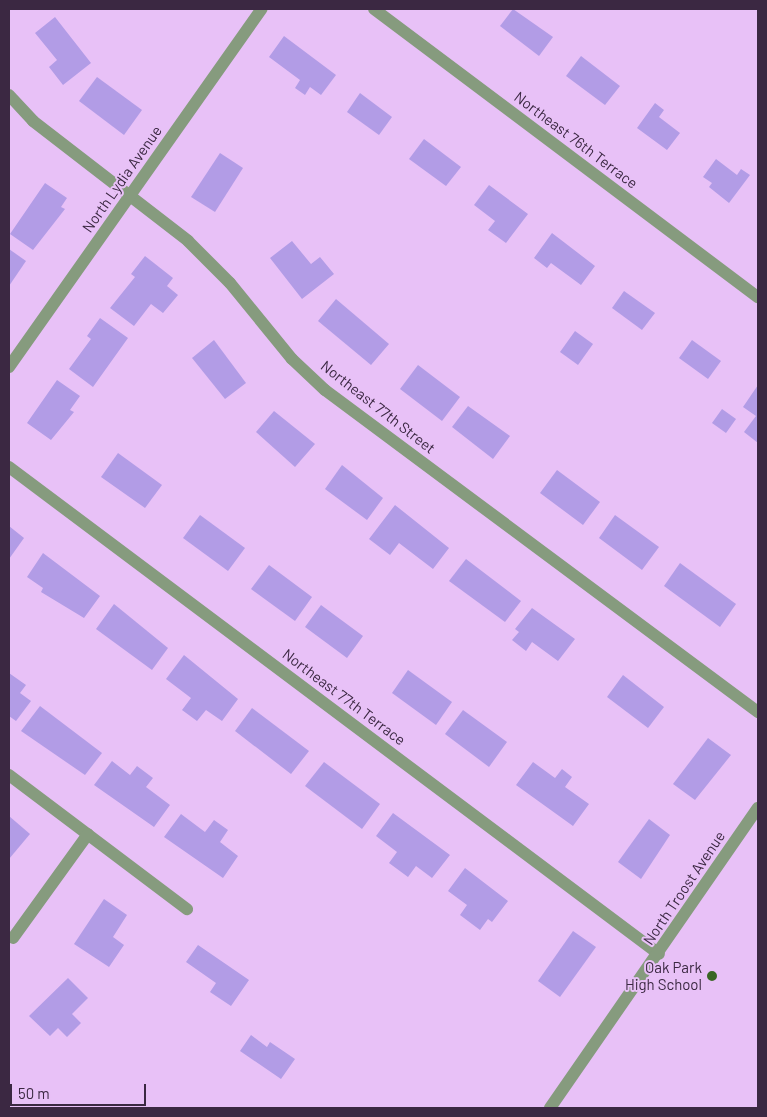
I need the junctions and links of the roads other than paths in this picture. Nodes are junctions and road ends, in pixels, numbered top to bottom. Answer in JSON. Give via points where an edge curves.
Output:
{"nodes":[{"id":1,"x":262,"y":9,"type":"edge"},
{"id":2,"x":374,"y":9,"type":"edge"},
{"id":3,"x":9,"y":95,"type":"edge"},
{"id":4,"x":131,"y":194,"type":"junction"},
{"id":5,"x":758,"y":297,"type":"edge"},
{"id":6,"x":9,"y":367,"type":"edge"},
{"id":7,"x":9,"y":467,"type":"edge"},
{"id":8,"x":758,"y":712,"type":"edge"},
{"id":9,"x":9,"y":775,"type":"edge"},
{"id":10,"x":758,"y":808,"type":"edge"},
{"id":11,"x":88,"y":834,"type":"junction"},
{"id":12,"x":187,"y":909,"type":"dead end"},
{"id":13,"x":13,"y":938,"type":"dead end"},
{"id":14,"x":659,"y":954,"type":"junction"},
{"id":15,"x":550,"y":1108,"type":"edge"}],
"edges":[{"from":1,"to":4,"type":"street","name":"North Lydia Avenue"},
{"from":2,"to":5,"type":"street","name":"Northeast 76th Terrace"},
{"from":3,"to":4,"type":"street","name":"Northeast 77th Street","via":[[33,121]]},
{"from":4,"to":6,"type":"street","name":"North Lydia Avenue"},
{"from":4,"to":8,"type":"street","name":"Northeast 77th Street","via":[[188,241],[230,283],[292,359],[325,390]]},
{"from":7,"to":14,"type":"street","name":"Northeast 77th Terrace"},
{"from":9,"to":11,"type":"street"},
{"from":10,"to":14,"type":"street","name":"North Troost Avenue"},
{"from":11,"to":12,"type":"street"},
{"from":11,"to":13,"type":"street"},
{"from":14,"to":15,"type":"street","name":"North Troost Avenue"}]}
